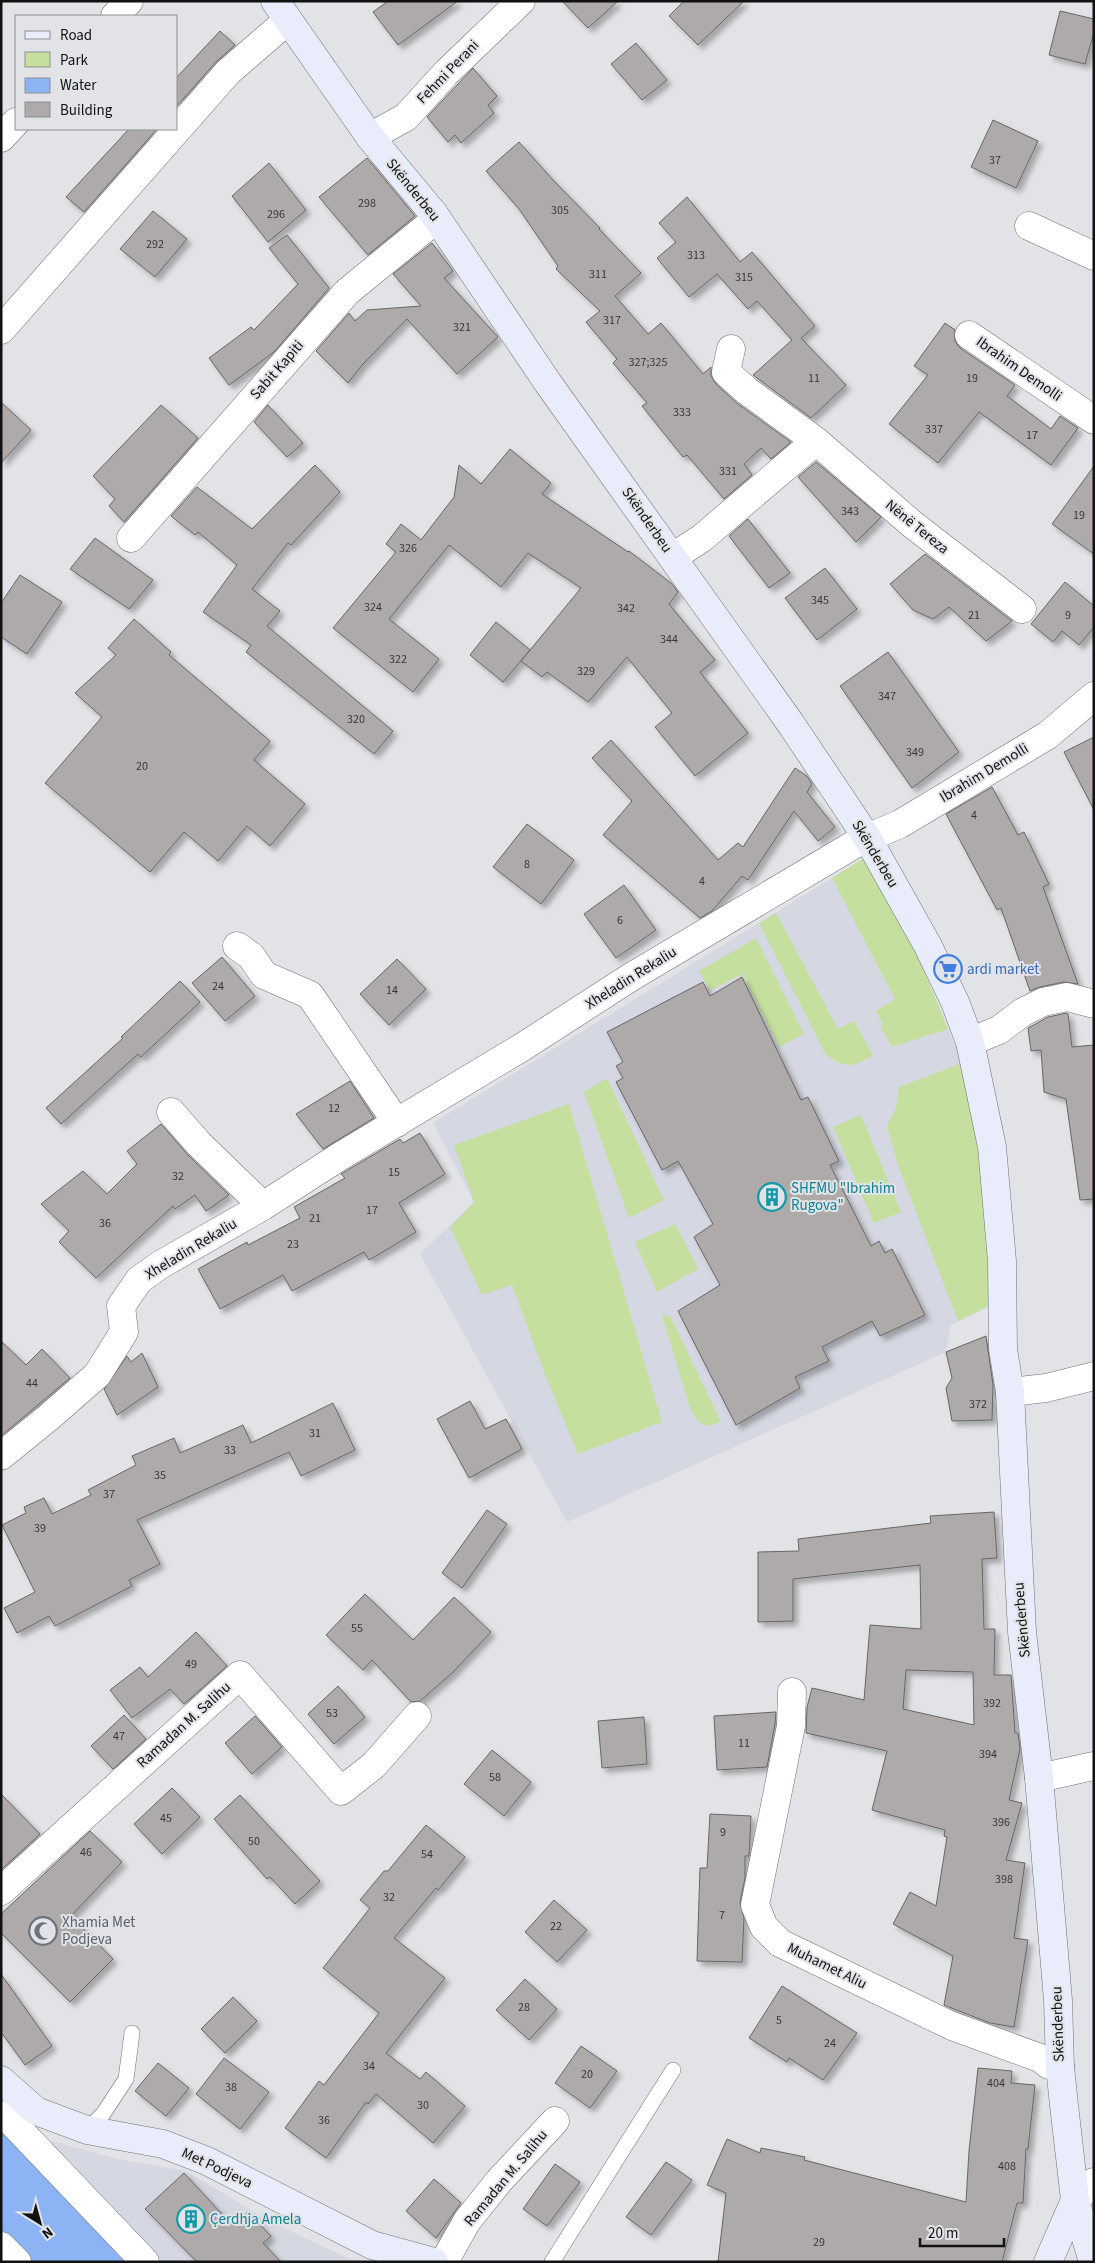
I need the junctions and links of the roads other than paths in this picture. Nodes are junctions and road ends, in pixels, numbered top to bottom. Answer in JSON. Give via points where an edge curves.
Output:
{"nodes":[{"id":1,"x":129,"y":1,"type":"edge"},
{"id":2,"x":521,"y":1,"type":"edge"},
{"id":3,"x":282,"y":11,"type":"edge"},
{"id":4,"x":116,"y":15,"type":"edge"},
{"id":5,"x":15,"y":123,"type":"edge"},
{"id":6,"x":178,"y":129,"type":"edge"},
{"id":7,"x":177,"y":130,"type":"edge"},
{"id":8,"x":370,"y":137,"type":"junction"},
{"id":9,"x":1,"y":138,"type":"edge"},
{"id":10,"x":434,"y":214,"type":"junction"},
{"id":11,"x":1029,"y":226,"type":"dead end"},
{"id":12,"x":1094,"y":256,"type":"edge"},
{"id":13,"x":1,"y":330,"type":"edge"},
{"id":14,"x":969,"y":335,"type":"dead end"},
{"id":15,"x":731,"y":349,"type":"dead end"},
{"id":16,"x":1094,"y":420,"type":"edge"},
{"id":17,"x":816,"y":441,"type":"junction"},
{"id":18,"x":130,"y":538,"type":"dead end"},
{"id":19,"x":673,"y":557,"type":"junction"},
{"id":20,"x":1022,"y":610,"type":"dead end"},
{"id":21,"x":1092,"y":700,"type":"edge"},
{"id":22,"x":868,"y":839,"type":"junction"},
{"id":23,"x":237,"y":946,"type":"dead end"},
{"id":24,"x":1094,"y":1004,"type":"edge"},
{"id":25,"x":970,"y":1042,"type":"junction"},
{"id":26,"x":171,"y":1112,"type":"dead end"},
{"id":27,"x":397,"y":1123,"type":"junction"},
{"id":28,"x":263,"y":1206,"type":"junction"},
{"id":29,"x":1094,"y":1376,"type":"edge"},
{"id":30,"x":1010,"y":1392,"type":"junction"},
{"id":31,"x":1,"y":1456,"type":"edge"},
{"id":32,"x":792,"y":1692,"type":"dead end"},
{"id":33,"x":417,"y":1716,"type":"dead end"},
{"id":34,"x":1094,"y":1766,"type":"edge"},
{"id":35,"x":1039,"y":1778,"type":"junction"},
{"id":36,"x":1,"y":1891,"type":"edge"},
{"id":37,"x":132,"y":2033,"type":"dead end"},
{"id":38,"x":1060,"y":2067,"type":"junction"},
{"id":39,"x":673,"y":2070,"type":"dead end"},
{"id":40,"x":1,"y":2080,"type":"edge"},
{"id":41,"x":5,"y":2115,"type":"dead end"},
{"id":42,"x":555,"y":2121,"type":"dead end"},
{"id":43,"x":87,"y":2130,"type":"junction"},
{"id":44,"x":1084,"y":2191,"type":"edge"},
{"id":45,"x":1,"y":2246,"type":"edge"},
{"id":46,"x":17,"y":2262,"type":"edge"},
{"id":47,"x":145,"y":2262,"type":"edge"},
{"id":48,"x":434,"y":2262,"type":"edge"},
{"id":49,"x":444,"y":2262,"type":"edge"},
{"id":50,"x":552,"y":2262,"type":"edge"},
{"id":51,"x":1048,"y":2262,"type":"edge"},
{"id":52,"x":1059,"y":2262,"type":"edge"},
{"id":53,"x":1089,"y":2262,"type":"edge"},
{"id":54,"x":1093,"y":2262,"type":"edge"}],
"edges":[{"from":1,"to":4,"type":"street"},
{"from":2,"to":8,"type":"street","name":"Fehmi Perani","via":[[406,116]]},
{"from":3,"to":6,"type":"street","name":"Skënderbeu"},
{"from":3,"to":8,"type":"main road","name":"Skënderbeu"},
{"from":5,"to":9,"type":"street"},
{"from":7,"to":13,"type":"street","name":"Skënderbeu"},
{"from":8,"to":10,"type":"main road","name":"Skënderbeu"},
{"from":10,"to":18,"type":"street","name":"Sabit Kapiti","via":[[429,226],[346,292]]},
{"from":10,"to":19,"type":"main road","name":"Skënderbeu","via":[[548,384]]},
{"from":11,"to":12,"type":"street"},
{"from":14,"to":16,"type":"street","name":"Ibrahim Demolli"},
{"from":15,"to":17,"type":"street","name":"Nënë Tereza","via":[[726,372]]},
{"from":17,"to":19,"type":"street","via":[[702,538]]},
{"from":17,"to":20,"type":"street","name":"Nënë Tereza","via":[[912,524]]},
{"from":19,"to":22,"type":"main road","name":"Skënderbeu"},
{"from":21,"to":22,"type":"street","name":"Ibrahim Demolli","via":[[1048,735],[900,824]]},
{"from":22,"to":25,"type":"main road","name":"Skënderbeu","via":[[928,946]]},
{"from":22,"to":27,"type":"street","name":"Xheladin Rekaliu","via":[[631,977]]},
{"from":23,"to":27,"type":"street","via":[[251,956],[264,975],[310,995]]},
{"from":24,"to":25,"type":"street","via":[[1067,997],[1043,1002],[999,1030]]},
{"from":25,"to":30,"type":"main road","name":"Skënderbeu","via":[[992,1147],[1002,1261],[1003,1349]]},
{"from":26,"to":28,"type":"street"},
{"from":27,"to":28,"type":"street","name":"Xheladin Rekaliu"},
{"from":28,"to":31,"type":"street","name":"Xheladin Rekaliu","via":[[139,1280],[120,1306],[124,1332],[97,1375]]},
{"from":29,"to":30,"type":"street","via":[[1046,1388]]},
{"from":30,"to":35,"type":"main road","name":"Skënderbeu","via":[[1022,1632]]},
{"from":32,"to":38,"type":"street","name":"Muhamet Aliu","via":[[791,1726],[755,1905],[764,1927],[780,1943],[952,2026]]},
{"from":33,"to":36,"type":"street","name":"Ramadan M. Salihu","via":[[374,1765],[341,1791],[240,1674]]},
{"from":34,"to":35,"type":"street"},
{"from":35,"to":38,"type":"main road","name":"Skënderbeu","via":[[1058,2000]]},
{"from":37,"to":43,"type":"lane","via":[[126,2079],[103,2114]]},
{"from":38,"to":44,"type":"main road","name":"Skënderbeu"},
{"from":39,"to":50,"type":"lane"},
{"from":40,"to":43,"type":"main road","name":"Met Podjeva","via":[[36,2111]]},
{"from":41,"to":47,"type":"street"},
{"from":42,"to":49,"type":"street","name":"Ramadan M. Salihu","via":[[467,2221]]},
{"from":43,"to":48,"type":"main road","name":"Met Podjeva","via":[[163,2144],[207,2162],[372,2245]]},
{"from":44,"to":51,"type":"main road","name":"Skënderbeu"},
{"from":44,"to":54,"type":"main road","name":"Skënderbeu"},
{"from":45,"to":46,"type":"street"},
{"from":52,"to":53,"type":"main road","via":[[1072,2258]]}]}
